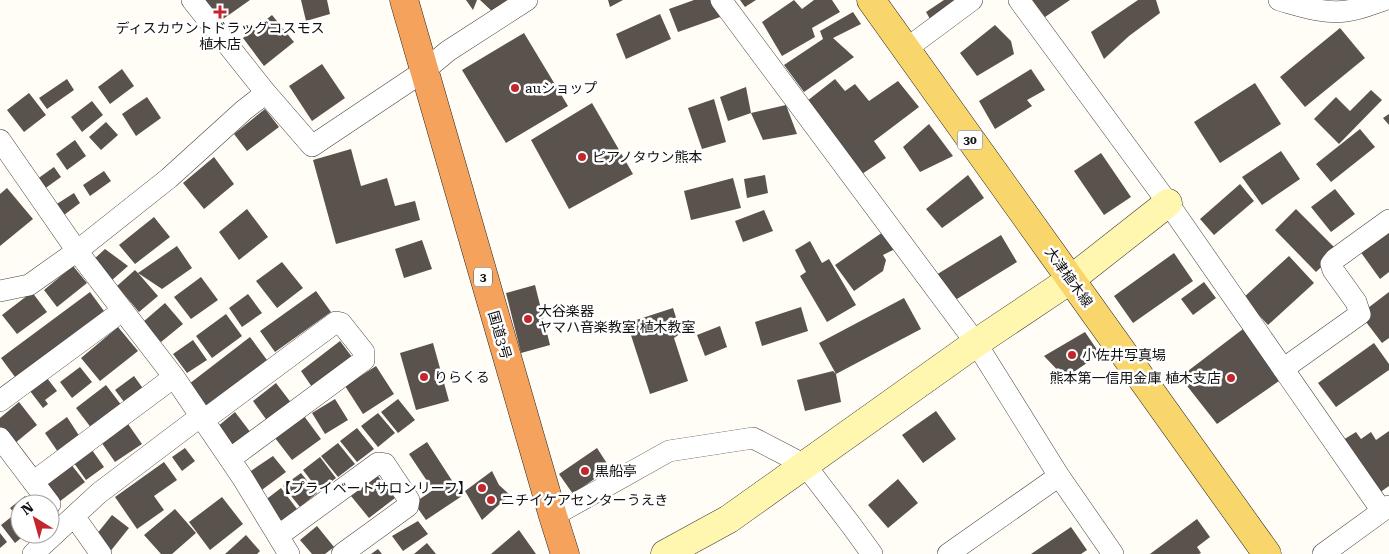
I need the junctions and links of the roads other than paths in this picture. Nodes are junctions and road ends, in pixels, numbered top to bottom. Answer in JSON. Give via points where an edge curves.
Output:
{"nodes":[{"id":1,"x":192,"y":0,"type":"edge"},
{"id":2,"x":404,"y":0,"type":"edge"},
{"id":3,"x":527,"y":0,"type":"edge"},
{"id":4,"x":720,"y":0,"type":"edge"},
{"id":5,"x":871,"y":0,"type":"edge"},
{"id":6,"x":972,"y":0,"type":"edge"},
{"id":7,"x":1019,"y":0,"type":"edge"},
{"id":8,"x":1280,"y":0,"type":"edge"},
{"id":9,"x":1384,"y":0,"type":"edge"},
{"id":10,"x":906,"y":49,"type":"junction"},
{"id":11,"x":424,"y":71,"type":"junction"},
{"id":12,"x":266,"y":93,"type":"junction"},
{"id":13,"x":0,"y":140,"type":"edge"},
{"id":14,"x":1168,"y":203,"type":"junction"},
{"id":15,"x":1389,"y":220,"type":"edge"},
{"id":16,"x":77,"y":251,"type":"junction"},
{"id":17,"x":1070,"y":280,"type":"junction"},
{"id":18,"x":0,"y":291,"type":"edge"},
{"id":19,"x":122,"y":311,"type":"junction"},
{"id":20,"x":976,"y":343,"type":"junction"},
{"id":21,"x":1283,"y":368,"type":"junction"},
{"id":22,"x":174,"y":378,"type":"junction"},
{"id":23,"x":0,"y":401,"type":"edge"},
{"id":24,"x":202,"y":418,"type":"junction"},
{"id":25,"x":0,"y":438,"type":"edge"},
{"id":26,"x":230,"y":459,"type":"junction"},
{"id":27,"x":805,"y":465,"type":"junction"},
{"id":28,"x":1059,"y":476,"type":"junction"},
{"id":29,"x":33,"y":482,"type":"junction"},
{"id":30,"x":42,"y":494,"type":"edge"},
{"id":31,"x":1385,"y":508,"type":"edge"},
{"id":32,"x":60,"y":512,"type":"edge"},
{"id":33,"x":553,"y":516,"type":"junction"},
{"id":34,"x":70,"y":520,"type":"junction"},
{"id":35,"x":278,"y":536,"type":"junction"},
{"id":36,"x":33,"y":554,"type":"edge"},
{"id":37,"x":101,"y":554,"type":"edge"},
{"id":38,"x":289,"y":554,"type":"edge"},
{"id":39,"x":342,"y":554,"type":"edge"},
{"id":40,"x":565,"y":554,"type":"edge"},
{"id":41,"x":665,"y":554,"type":"edge"},
{"id":42,"x":872,"y":554,"type":"edge"},
{"id":43,"x":948,"y":554,"type":"edge"},
{"id":44,"x":1113,"y":554,"type":"edge"},
{"id":45,"x":1267,"y":554,"type":"edge"},
{"id":46,"x":1323,"y":554,"type":"edge"}],
"edges":[{"from":1,"to":12,"type":"street"},
{"from":2,"to":11,"type":"highway","name":"国道3号","number":"3"},
{"from":3,"to":11,"type":"street","via":[[448,51]]},
{"from":4,"to":20,"type":"street"},
{"from":5,"to":10,"type":"main road","name":"大津植木線","number":"30"},
{"from":6,"to":10,"type":"street"},
{"from":7,"to":14,"type":"street"},
{"from":8,"to":9,"type":"street","via":[[1330,12],[1359,9]]},
{"from":10,"to":17,"type":"main road","name":"大津植木線","number":"30"},
{"from":11,"to":12,"type":"street","via":[[312,146]]},
{"from":11,"to":33,"type":"highway","name":"国道3号","number":"3"},
{"from":12,"to":16,"type":"street","via":[[169,178]]},
{"from":13,"to":16,"type":"street"},
{"from":14,"to":17,"type":"street"},
{"from":14,"to":21,"type":"street"},
{"from":15,"to":21,"type":"street","via":[[1332,264],[1360,314]]},
{"from":16,"to":18,"type":"street","via":[[29,285]]},
{"from":16,"to":19,"type":"street"},
{"from":17,"to":20,"type":"street"},
{"from":17,"to":45,"type":"main road","name":"大津植木線","number":"30"},
{"from":19,"to":22,"type":"street"},
{"from":19,"to":23,"type":"street"},
{"from":20,"to":27,"type":"street"},
{"from":20,"to":28,"type":"street"},
{"from":21,"to":31,"type":"street"},
{"from":22,"to":24,"type":"street"},
{"from":22,"to":29,"type":"street"},
{"from":24,"to":26,"type":"street"},
{"from":24,"to":26,"type":"street","via":[[336,322],[341,323],[364,352],[364,360]]},
{"from":24,"to":34,"type":"street","via":[[99,493]]},
{"from":25,"to":29,"type":"street"},
{"from":26,"to":35,"type":"street"},
{"from":27,"to":33,"type":"street","via":[[752,438],[669,451]]},
{"from":27,"to":41,"type":"street","via":[[729,519]]},
{"from":27,"to":42,"type":"street"},
{"from":28,"to":43,"type":"street"},
{"from":28,"to":44,"type":"street"},
{"from":29,"to":30,"type":"street"},
{"from":31,"to":46,"type":"street"},
{"from":32,"to":34,"type":"street"},
{"from":33,"to":40,"type":"highway","name":"国道3号","number":"3"},
{"from":34,"to":36,"type":"street"},
{"from":34,"to":37,"type":"street"},
{"from":35,"to":38,"type":"street"},
{"from":35,"to":39,"type":"street","via":[[378,463],[385,464],[409,500],[408,506]]}]}
